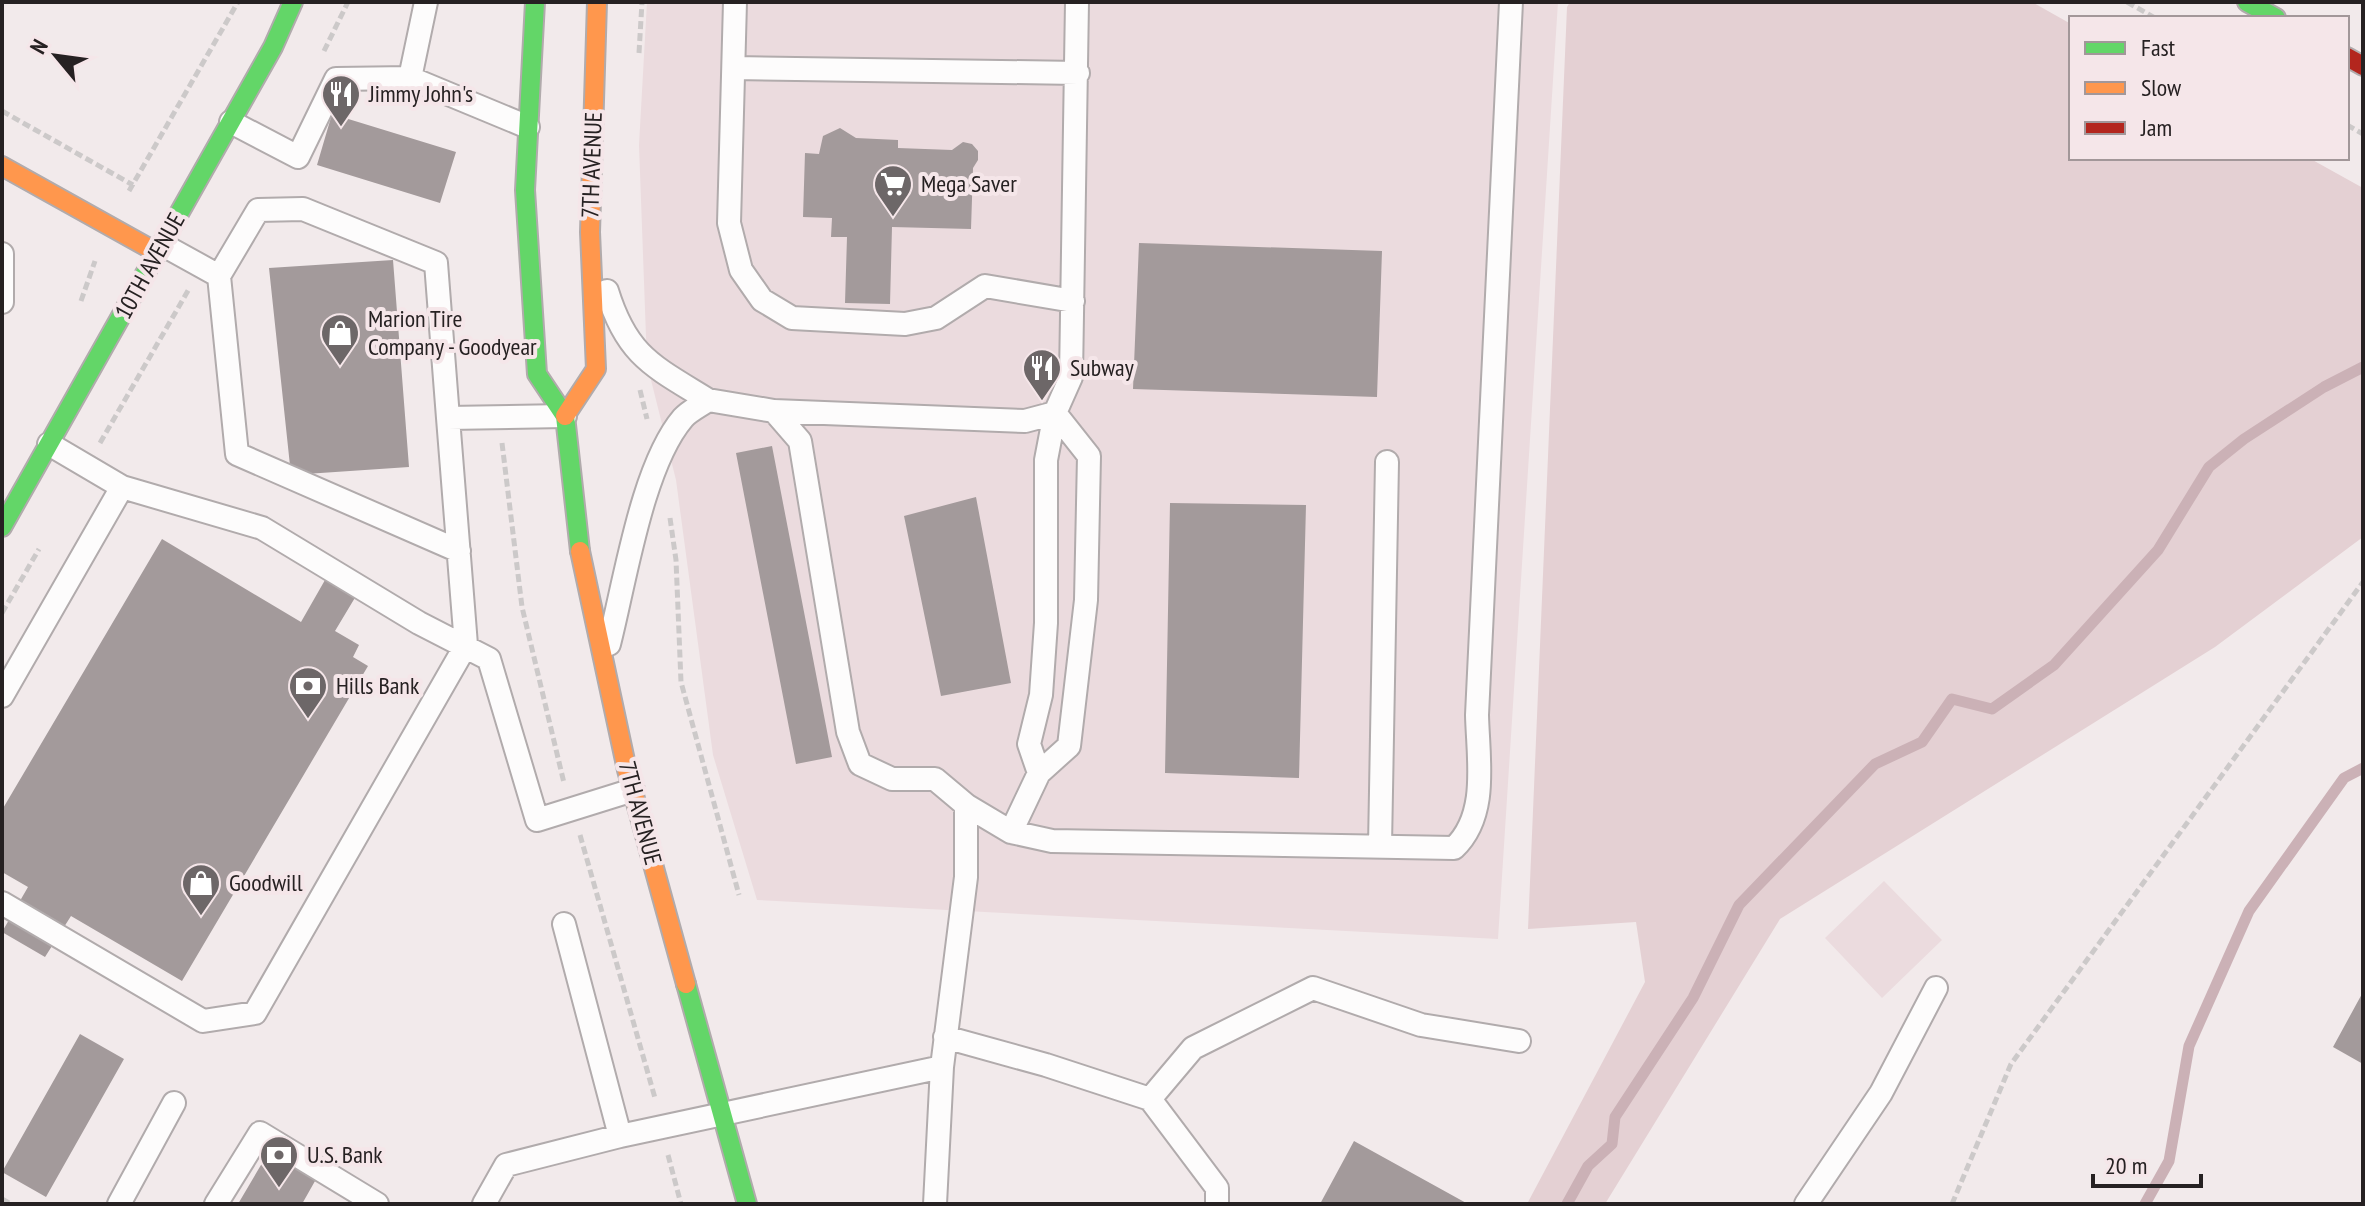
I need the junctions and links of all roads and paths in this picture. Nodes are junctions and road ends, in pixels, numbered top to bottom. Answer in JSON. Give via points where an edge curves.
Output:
{"nodes":[{"id":1,"x":293,"y":2,"type":"edge"},
{"id":2,"x":348,"y":2,"type":"edge"},
{"id":3,"x":426,"y":2,"type":"edge"},
{"id":4,"x":535,"y":2,"type":"edge"},
{"id":5,"x":597,"y":2,"type":"edge"},
{"id":6,"x":735,"y":2,"type":"edge"},
{"id":7,"x":1077,"y":2,"type":"edge"},
{"id":8,"x":1511,"y":2,"type":"edge"},
{"id":9,"x":2127,"y":2,"type":"edge"},
{"id":10,"x":2247,"y":2,"type":"edge"},
{"id":11,"x":2152,"y":16,"type":"edge"},
{"id":12,"x":2272,"y":16,"type":"edge"},
{"id":13,"x":323,"y":53,"type":"dead end"},
{"id":14,"x":734,"y":68,"type":"junction"},
{"id":15,"x":1078,"y":73,"type":"junction"},
{"id":16,"x":410,"y":78,"type":"junction"},
{"id":17,"x":2,"y":111,"type":"edge"},
{"id":18,"x":231,"y":122,"type":"junction"},
{"id":19,"x":528,"y":127,"type":"junction"},
{"id":20,"x":2,"y":166,"type":"edge"},
{"id":21,"x":133,"y":185,"type":"dead end"},
{"id":22,"x":590,"y":232,"type":"junction"},
{"id":23,"x":160,"y":249,"type":"junction"},
{"id":24,"x":2,"y":254,"type":"edge"},
{"id":25,"x":210,"y":271,"type":"junction"},
{"id":26,"x":1073,"y":301,"type":"junction"},
{"id":27,"x":2,"y":302,"type":"edge"},
{"id":28,"x":708,"y":400,"type":"junction"},
{"id":29,"x":774,"y":411,"type":"junction"},
{"id":30,"x":1055,"y":413,"type":"junction"},
{"id":31,"x":565,"y":416,"type":"junction"},
{"id":32,"x":448,"y":418,"type":"junction"},
{"id":33,"x":49,"y":444,"type":"junction"},
{"id":34,"x":1387,"y":462,"type":"dead end"},
{"id":35,"x":87,"y":467,"type":"junction"},
{"id":36,"x":122,"y":487,"type":"junction"},
{"id":37,"x":2,"y":527,"type":"edge"},
{"id":38,"x":40,"y":546,"type":"dead end"},
{"id":39,"x":459,"y":551,"type":"junction"},
{"id":40,"x":2363,"y":582,"type":"edge"},
{"id":41,"x":2,"y":613,"type":"edge"},
{"id":42,"x":466,"y":645,"type":"junction"},
{"id":43,"x":604,"y":665,"type":"junction"},
{"id":44,"x":2,"y":696,"type":"edge"},
{"id":45,"x":1039,"y":773,"type":"junction"},
{"id":46,"x":633,"y":790,"type":"junction"},
{"id":47,"x":964,"y":804,"type":"junction"},
{"id":48,"x":1011,"y":832,"type":"junction"},
{"id":49,"x":1380,"y":846,"type":"junction"},
{"id":50,"x":2,"y":903,"type":"edge"},
{"id":51,"x":564,"y":924,"type":"dead end"},
{"id":52,"x":1936,"y":988,"type":"dead end"},
{"id":53,"x":945,"y":1037,"type":"junction"},
{"id":54,"x":1519,"y":1041,"type":"dead end"},
{"id":55,"x":942,"y":1067,"type":"junction"},
{"id":56,"x":1150,"y":1099,"type":"junction"},
{"id":57,"x":174,"y":1103,"type":"dead end"},
{"id":58,"x":722,"y":1115,"type":"junction"},
{"id":59,"x":620,"y":1136,"type":"junction"},
{"id":60,"x":2,"y":1199,"type":"edge"},
{"id":61,"x":11,"y":1204,"type":"edge"},
{"id":62,"x":119,"y":1204,"type":"edge"},
{"id":63,"x":216,"y":1204,"type":"edge"},
{"id":64,"x":377,"y":1204,"type":"edge"},
{"id":65,"x":484,"y":1204,"type":"edge"},
{"id":66,"x":747,"y":1204,"type":"edge"},
{"id":67,"x":935,"y":1204,"type":"edge"},
{"id":68,"x":1217,"y":1204,"type":"edge"},
{"id":69,"x":1806,"y":1204,"type":"edge"},
{"id":70,"x":1952,"y":1204,"type":"edge"}],
"edges":[{"from":1,"to":18,"type":"main road","name":"10TH AVENUE"},
{"from":2,"to":13,"type":"path"},
{"from":3,"to":16,"type":"lane"},
{"from":4,"to":19,"type":"main road","name":"7TH AVENUE"},
{"from":5,"to":22,"type":"main road","name":"7TH AVENUE"},
{"from":6,"to":14,"type":"lane"},
{"from":7,"to":15,"type":"lane"},
{"from":8,"to":49,"type":"lane","via":[[1477,715],[1478,798],[1470,833],[1454,848]]},
{"from":9,"to":11,"type":"path"},
{"from":10,"to":12,"type":"main road"},
{"from":14,"to":15,"type":"lane"},
{"from":14,"to":26,"type":"lane","via":[[729,223],[741,270],[762,300],[792,318],[905,324],[936,318],[985,286]]},
{"from":15,"to":26,"type":"lane"},
{"from":16,"to":18,"type":"lane","via":[[336,79],[298,157]]},
{"from":16,"to":19,"type":"lane"},
{"from":17,"to":21,"type":"path"},
{"from":18,"to":23,"type":"main road","name":"10TH AVENUE"},
{"from":19,"to":31,"type":"main road","name":"7TH AVENUE","via":[[525,190],[537,374]]},
{"from":20,"to":23,"type":"main road"},
{"from":22,"to":28,"type":"lane","via":[[617,322],[641,357]]},
{"from":22,"to":31,"type":"main road","name":"7TH AVENUE","via":[[596,369]]},
{"from":23,"to":25,"type":"lane"},
{"from":23,"to":33,"type":"main road","name":"10TH AVENUE"},
{"from":24,"to":27,"type":"lane"},
{"from":25,"to":32,"type":"lane","via":[[258,210],[303,209],[436,263]]},
{"from":25,"to":35,"type":"path"},
{"from":25,"to":39,"type":"lane","via":[[237,454]]},
{"from":26,"to":30,"type":"lane","via":[[1071,377]]},
{"from":28,"to":29,"type":"lane"},
{"from":28,"to":43,"type":"lane","via":[[684,416],[666,443],[646,497]]},
{"from":29,"to":30,"type":"lane","via":[[1025,421]]},
{"from":29,"to":47,"type":"lane","via":[[800,441],[848,732],[860,764],[892,779],[935,779]]},
{"from":30,"to":45,"type":"lane","via":[[1046,460],[1041,695],[1029,744]]},
{"from":30,"to":45,"type":"lane","via":[[1089,456],[1086,600],[1069,746]]},
{"from":31,"to":32,"type":"lane"},
{"from":31,"to":43,"type":"main road","name":"7TH AVENUE","via":[[583,574]]},
{"from":32,"to":39,"type":"lane"},
{"from":33,"to":35,"type":"lane"},
{"from":33,"to":37,"type":"main road","name":"10TH AVENUE"},
{"from":34,"to":49,"type":"lane"},
{"from":35,"to":36,"type":"lane"},
{"from":36,"to":42,"type":"lane","via":[[262,528],[419,623]]},
{"from":36,"to":44,"type":"lane"},
{"from":38,"to":41,"type":"path"},
{"from":39,"to":42,"type":"lane"},
{"from":40,"to":70,"type":"path","via":[[2011,1064]]},
{"from":42,"to":46,"type":"lane","via":[[489,659],[537,820]]},
{"from":42,"to":50,"type":"lane","via":[[255,1013],[203,1021]]},
{"from":43,"to":46,"type":"main road","name":"7TH AVENUE"},
{"from":45,"to":48,"type":"lane"},
{"from":46,"to":58,"type":"main road","name":"7TH AVENUE"},
{"from":47,"to":48,"type":"lane"},
{"from":47,"to":53,"type":"lane","via":[[966,877]]},
{"from":48,"to":49,"type":"lane","via":[[1052,841]]},
{"from":51,"to":59,"type":"lane"},
{"from":52,"to":69,"type":"lane","via":[[1881,1093]]},
{"from":53,"to":55,"type":"lane"},
{"from":53,"to":56,"type":"lane"},
{"from":54,"to":56,"type":"lane","via":[[1421,1025],[1313,988],[1193,1048]]},
{"from":55,"to":58,"type":"lane"},
{"from":55,"to":67,"type":"lane"},
{"from":56,"to":68,"type":"lane","via":[[1217,1188]]},
{"from":57,"to":62,"type":"lane"},
{"from":58,"to":59,"type":"lane"},
{"from":58,"to":66,"type":"main road","name":"7TH AVENUE"},
{"from":59,"to":65,"type":"lane","via":[[506,1165]]},
{"from":60,"to":61,"type":"path"},
{"from":63,"to":64,"type":"lane","via":[[260,1133]]}]}
